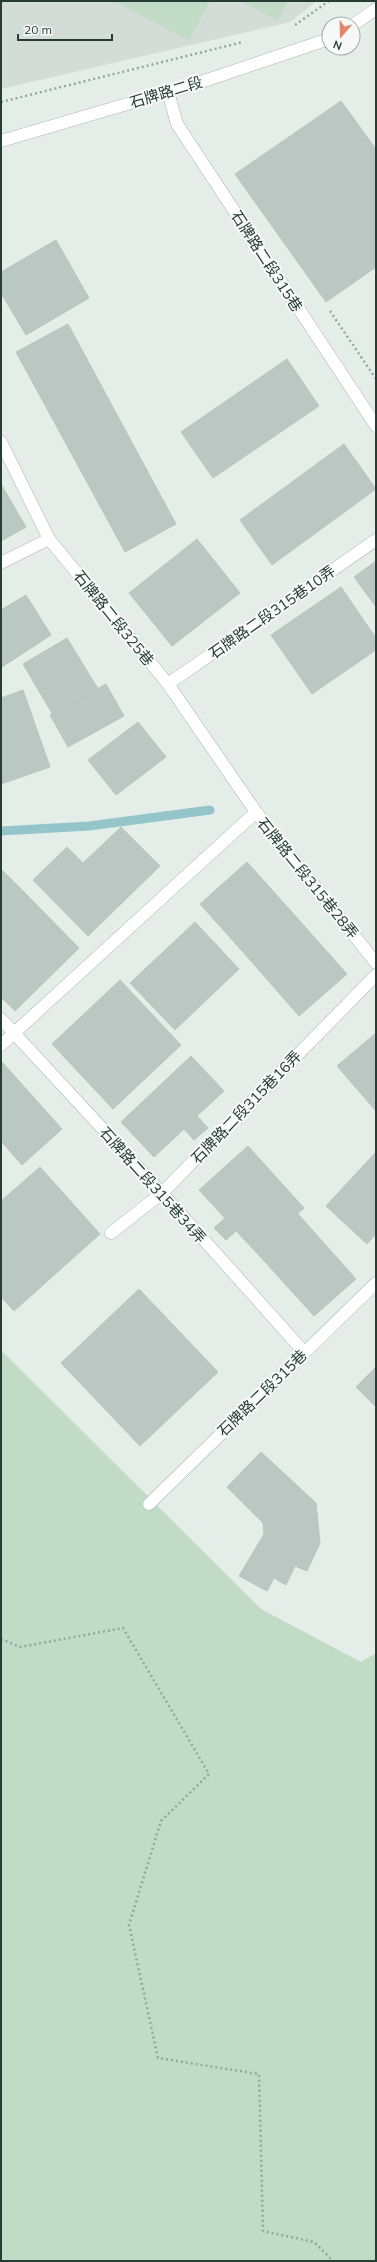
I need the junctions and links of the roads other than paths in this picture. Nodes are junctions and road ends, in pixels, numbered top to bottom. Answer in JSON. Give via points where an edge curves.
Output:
{"nodes":[{"id":1,"x":376,"y":9,"type":"edge"},
{"id":2,"x":361,"y":19,"type":"edge"},
{"id":3,"x":321,"y":42,"type":"edge"},
{"id":4,"x":168,"y":92,"type":"junction"},
{"id":5,"x":1,"y":141,"type":"edge"},
{"id":6,"x":376,"y":426,"type":"edge"},
{"id":7,"x":1,"y":442,"type":"edge"},
{"id":8,"x":49,"y":539,"type":"junction"},
{"id":9,"x":376,"y":540,"type":"edge"},
{"id":10,"x":1,"y":563,"type":"edge"},
{"id":11,"x":168,"y":684,"type":"junction"},
{"id":12,"x":239,"y":788,"type":"joint"},
{"id":13,"x":256,"y":812,"type":"junction"},
{"id":14,"x":376,"y":963,"type":"edge"},
{"id":15,"x":376,"y":975,"type":"edge"},
{"id":16,"x":1,"y":1020,"type":"edge"},
{"id":17,"x":14,"y":1034,"type":"junction"},
{"id":18,"x":1,"y":1045,"type":"edge"},
{"id":19,"x":162,"y":1193,"type":"junction"},
{"id":20,"x":112,"y":1233,"type":"dead end"},
{"id":21,"x":376,"y":1283,"type":"edge"},
{"id":22,"x":304,"y":1352,"type":"junction"},
{"id":23,"x":149,"y":1504,"type":"dead end"}],
"edges":[{"from":1,"to":2,"type":"street"},
{"from":3,"to":4,"type":"street","name":"石牌路二段"},
{"from":4,"to":5,"type":"street","name":"石牌路二段"},
{"from":4,"to":6,"type":"street","name":"石牌路二段315巷","via":[[177,124]]},
{"from":7,"to":8,"type":"street","name":"石牌路二段325巷"},
{"from":8,"to":10,"type":"street"},
{"from":8,"to":11,"type":"street","name":"石牌路二段325巷"},
{"from":9,"to":11,"type":"street","name":"石牌路二段315巷10弄"},
{"from":11,"to":12,"type":"street","name":"石牌路二段325巷"},
{"from":12,"to":13,"type":"street","name":"石牌路二段315巷28弄"},
{"from":13,"to":14,"type":"street","name":"石牌路二段315巷28弄"},
{"from":13,"to":17,"type":"street"},
{"from":15,"to":19,"type":"street","name":"石牌路二段315巷16弄"},
{"from":16,"to":17,"type":"street","name":"石牌路二段315巷34弄"},
{"from":17,"to":18,"type":"street"},
{"from":17,"to":19,"type":"street","name":"石牌路二段315巷34弄"},
{"from":19,"to":20,"type":"street","name":"石牌路二段315巷16弄"},
{"from":19,"to":22,"type":"street","name":"石牌路二段315巷34弄"},
{"from":21,"to":22,"type":"street","name":"石牌路二段315巷"},
{"from":22,"to":23,"type":"street","name":"石牌路二段315巷"}]}
